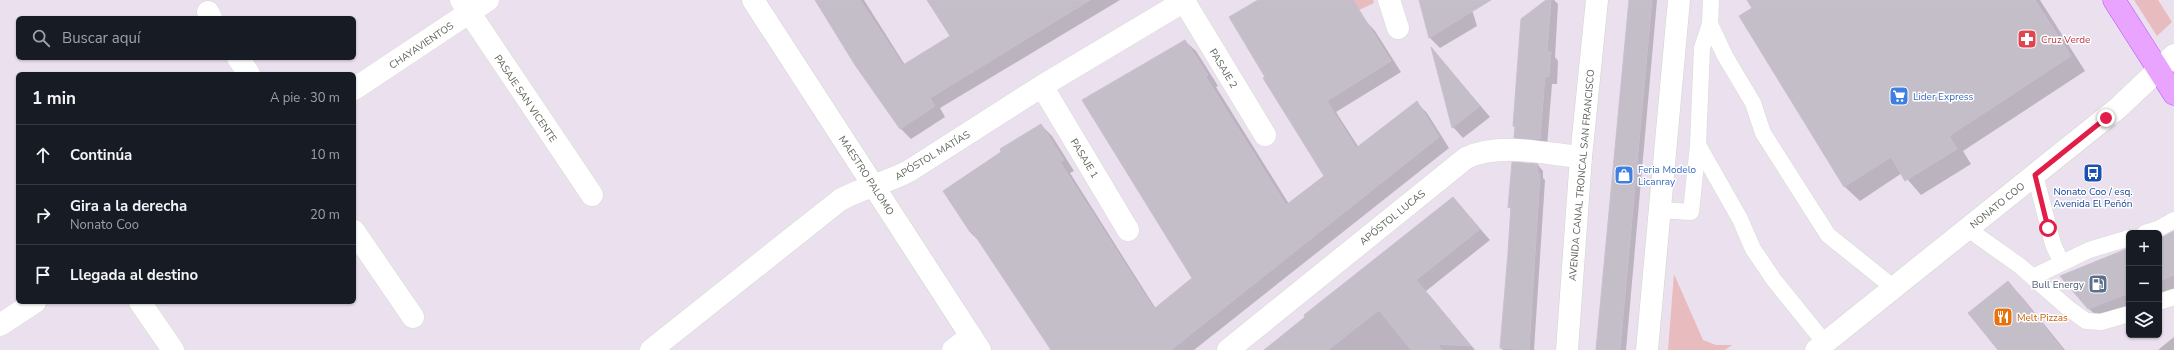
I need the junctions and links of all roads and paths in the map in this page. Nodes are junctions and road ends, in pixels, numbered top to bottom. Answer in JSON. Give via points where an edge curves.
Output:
{"nodes":[{"id":1,"x":488,"y":0,"type":"edge"},
{"id":2,"x":753,"y":0,"type":"edge"},
{"id":3,"x":1389,"y":0,"type":"edge"},
{"id":4,"x":1597,"y":0,"type":"edge"},
{"id":5,"x":1679,"y":0,"type":"edge"},
{"id":6,"x":1711,"y":0,"type":"edge"},
{"id":7,"x":2114,"y":0,"type":"edge"},
{"id":8,"x":1185,"y":1,"type":"edge"},
{"id":9,"x":465,"y":6,"type":"edge"},
{"id":10,"x":1710,"y":24,"type":"junction"},
{"id":11,"x":1398,"y":28,"type":"dead end"},
{"id":12,"x":2174,"y":55,"type":"edge"},
{"id":13,"x":239,"y":60,"type":"edge"},
{"id":14,"x":2159,"y":71,"type":"junction"},
{"id":15,"x":248,"y":72,"type":"edge"},
{"id":16,"x":1042,"y":86,"type":"junction"},
{"id":17,"x":356,"y":88,"type":"edge"},
{"id":18,"x":2174,"y":94,"type":"edge"},
{"id":19,"x":1265,"y":135,"type":"dead end"},
{"id":20,"x":1698,"y":145,"type":"junction"},
{"id":21,"x":1582,"y":157,"type":"junction"},
{"id":22,"x":2035,"y":175,"type":"junction"},
{"id":23,"x":874,"y":186,"type":"junction"},
{"id":24,"x":592,"y":195,"type":"dead end"},
{"id":25,"x":1660,"y":210,"type":"junction"},
{"id":26,"x":2174,"y":220,"type":"edge"},
{"id":27,"x":1968,"y":229,"type":"junction"},
{"id":28,"x":1128,"y":230,"type":"dead end"},
{"id":29,"x":2155,"y":230,"type":"edge"},
{"id":30,"x":356,"y":234,"type":"edge"},
{"id":31,"x":2126,"y":239,"type":"edge"},
{"id":32,"x":2061,"y":262,"type":"junction"},
{"id":33,"x":2034,"y":277,"type":"junction"},
{"id":34,"x":1894,"y":288,"type":"junction"},
{"id":35,"x":2174,"y":297,"type":"edge"},
{"id":36,"x":2162,"y":301,"type":"edge"},
{"id":37,"x":32,"y":304,"type":"edge"},
{"id":38,"x":141,"y":304,"type":"edge"},
{"id":39,"x":2126,"y":315,"type":"edge"},
{"id":40,"x":412,"y":317,"type":"dead end"},
{"id":41,"x":0,"y":325,"type":"edge"},
{"id":42,"x":976,"y":343,"type":"edge"},
{"id":43,"x":1820,"y":347,"type":"edge"},
{"id":44,"x":173,"y":350,"type":"edge"},
{"id":45,"x":651,"y":350,"type":"edge"},
{"id":46,"x":953,"y":350,"type":"edge"},
{"id":47,"x":1228,"y":350,"type":"edge"},
{"id":48,"x":1567,"y":350,"type":"edge"},
{"id":49,"x":1647,"y":350,"type":"edge"}],
"edges":[{"from":1,"to":9,"type":"street","name":"CHAYAVIENTOS"},
{"from":2,"to":23,"type":"street","name":"MAESTRO PALOMO"},
{"from":3,"to":11,"type":"street"},
{"from":4,"to":21,"type":"street","name":"AVENIDA CANAL TRONCAL SAN FRANCISCO"},
{"from":5,"to":25,"type":"street"},
{"from":6,"to":10,"type":"lane"},
{"from":7,"to":14,"type":"main road"},
{"from":8,"to":16,"type":"street","name":"APÓSTOL MATÍAS"},
{"from":8,"to":19,"type":"street","name":"PASAJE 2"},
{"from":9,"to":17,"type":"street","name":"CHAYAVIENTOS"},
{"from":9,"to":24,"type":"street","name":"PASAJE SAN VICENTE"},
{"from":10,"to":20,"type":"lane","via":[[1702,48]]},
{"from":10,"to":34,"type":"lane","via":[[1724,56],[1753,103],[1763,133],[1828,235]]},
{"from":12,"to":14,"type":"street","name":"NONATO COO"},
{"from":13,"to":15,"type":"street"},
{"from":14,"to":18,"type":"main road"},
{"from":14,"to":22,"type":"street","name":"NONATO COO","via":[[2118,108]]},
{"from":16,"to":23,"type":"street","name":"APÓSTOL MATÍAS","via":[[909,171]]},
{"from":16,"to":28,"type":"street","name":"PASAJE 1"},
{"from":20,"to":25,"type":"lane","via":[[1691,212]]},
{"from":20,"to":43,"type":"lane","via":[[1740,219],[1753,249]]},
{"from":21,"to":47,"type":"street","name":"APÓSTOL LUCAS","via":[[1489,150],[1466,158]]},
{"from":21,"to":48,"type":"street","name":"AVENIDA CANAL TRONCAL SAN FRANCISCO"},
{"from":22,"to":27,"type":"street","name":"NONATO COO"},
{"from":22,"to":32,"type":"lane","via":[[2052,244]]},
{"from":23,"to":42,"type":"street","name":"MAESTRO PALOMO"},
{"from":23,"to":45,"type":"street","name":"APÓSTOL MATÍAS","via":[[853,193],[827,209]]},
{"from":25,"to":49,"type":"street"},
{"from":26,"to":29,"type":"lane"},
{"from":27,"to":33,"type":"lane"},
{"from":27,"to":34,"type":"street","name":"NONATO COO"},
{"from":30,"to":40,"type":"street"},
{"from":31,"to":32,"type":"lane"},
{"from":32,"to":33,"type":"lane"},
{"from":33,"to":39,"type":"lane","via":[[2086,321],[2101,322]]},
{"from":34,"to":43,"type":"street","name":"NONATO COO"},
{"from":35,"to":36,"type":"lane"},
{"from":37,"to":41,"type":"street"},
{"from":38,"to":44,"type":"street"},
{"from":42,"to":46,"type":"street"}]}
